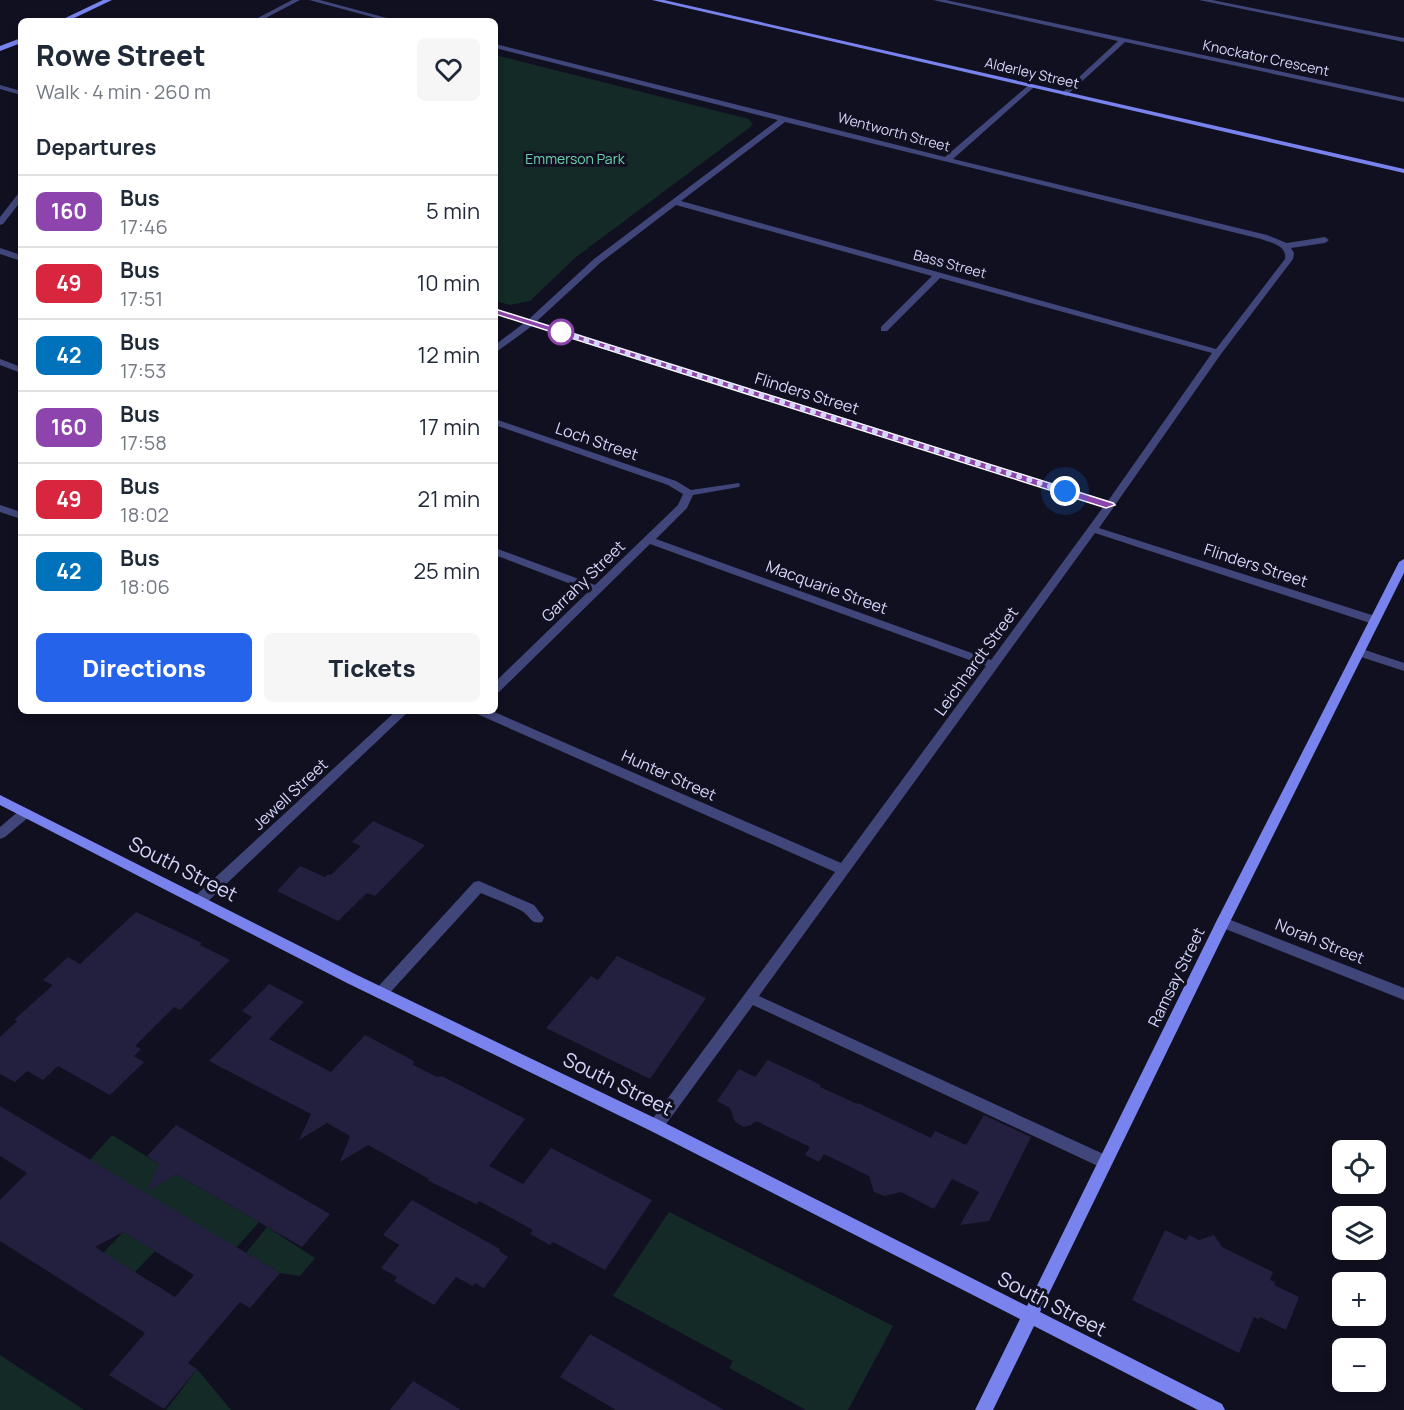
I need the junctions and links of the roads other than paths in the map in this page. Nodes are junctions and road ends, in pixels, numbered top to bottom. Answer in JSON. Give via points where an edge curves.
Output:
{"nodes":[{"id":1,"x":109,"y":0,"type":"edge"},
{"id":2,"x":297,"y":0,"type":"edge"},
{"id":3,"x":312,"y":0,"type":"edge"},
{"id":4,"x":655,"y":0,"type":"edge"},
{"id":5,"x":936,"y":0,"type":"edge"},
{"id":6,"x":1202,"y":0,"type":"edge"},
{"id":7,"x":69,"y":18,"type":"edge"},
{"id":8,"x":261,"y":18,"type":"edge"},
{"id":9,"x":383,"y":18,"type":"edge"},
{"id":10,"x":1123,"y":40,"type":"junction"},
{"id":11,"x":1404,"y":40,"type":"edge"},
{"id":12,"x":18,"y":41,"type":"edge"},
{"id":13,"x":498,"y":47,"type":"edge"},
{"id":14,"x":0,"y":49,"type":"edge"},
{"id":15,"x":1030,"y":86,"type":"junction"},
{"id":16,"x":0,"y":87,"type":"edge"},
{"id":17,"x":18,"y":92,"type":"edge"},
{"id":18,"x":1066,"y":94,"type":"junction"},
{"id":19,"x":1404,"y":100,"type":"edge"},
{"id":20,"x":785,"y":118,"type":"junction"},
{"id":21,"x":946,"y":160,"type":"junction"},
{"id":22,"x":1404,"y":171,"type":"edge"},
{"id":23,"x":18,"y":200,"type":"edge"},
{"id":24,"x":675,"y":202,"type":"junction"},
{"id":25,"x":0,"y":222,"type":"edge"},
{"id":26,"x":1325,"y":240,"type":"dead end"},
{"id":27,"x":1286,"y":246,"type":"junction"},
{"id":28,"x":0,"y":251,"type":"edge"},
{"id":29,"x":18,"y":257,"type":"edge"},
{"id":30,"x":938,"y":275,"type":"junction"},
{"id":31,"x":498,"y":312,"type":"edge"},
{"id":32,"x":530,"y":323,"type":"junction"},
{"id":33,"x":884,"y":329,"type":"dead end"},
{"id":34,"x":498,"y":348,"type":"edge"},
{"id":35,"x":1218,"y":352,"type":"junction"},
{"id":36,"x":0,"y":362,"type":"edge"},
{"id":37,"x":18,"y":369,"type":"edge"},
{"id":38,"x":498,"y":423,"type":"edge"},
{"id":39,"x":735,"y":485,"type":"dead end"},
{"id":40,"x":688,"y":493,"type":"junction"},
{"id":41,"x":1110,"y":505,"type":"junction"},
{"id":42,"x":0,"y":508,"type":"edge"},
{"id":43,"x":18,"y":515,"type":"edge"},
{"id":44,"x":1093,"y":529,"type":"junction"},
{"id":45,"x":649,"y":540,"type":"junction"},
{"id":46,"x":498,"y":552,"type":"edge"},
{"id":47,"x":1404,"y":562,"type":"edge"},
{"id":48,"x":598,"y":590,"type":"junction"},
{"id":49,"x":1374,"y":620,"type":"junction"},
{"id":50,"x":1359,"y":652,"type":"junction"},
{"id":51,"x":994,"y":665,"type":"junction"},
{"id":52,"x":1404,"y":667,"type":"edge"},
{"id":53,"x":498,"y":686,"type":"edge"},
{"id":54,"x":400,"y":714,"type":"edge"},
{"id":55,"x":488,"y":714,"type":"edge"},
{"id":56,"x":0,"y":800,"type":"edge"},
{"id":57,"x":25,"y":813,"type":"junction"},
{"id":58,"x":0,"y":834,"type":"edge"},
{"id":59,"x":844,"y":870,"type":"junction"},
{"id":60,"x":199,"y":900,"type":"junction"},
{"id":61,"x":537,"y":918,"type":"dead end"},
{"id":62,"x":1223,"y":922,"type":"junction"},
{"id":63,"x":381,"y":993,"type":"junction"},
{"id":64,"x":1404,"y":994,"type":"edge"},
{"id":65,"x":751,"y":998,"type":"junction"},
{"id":66,"x":656,"y":1126,"type":"junction"},
{"id":67,"x":1105,"y":1162,"type":"junction"},
{"id":68,"x":1030,"y":1316,"type":"junction"},
{"id":69,"x":984,"y":1410,"type":"edge"},
{"id":70,"x":1216,"y":1410,"type":"edge"}],
"edges":[{"from":1,"to":7,"type":"street"},
{"from":2,"to":8,"type":"street"},
{"from":3,"to":9,"type":"street"},
{"from":4,"to":15,"type":"street","name":"Alderley Street"},
{"from":5,"to":10,"type":"street","name":"Knockator Crescent"},
{"from":6,"to":11,"type":"street"},
{"from":10,"to":18,"type":"street"},
{"from":10,"to":19,"type":"street","name":"Knockator Crescent"},
{"from":12,"to":14,"type":"street"},
{"from":13,"to":20,"type":"street","name":"Wentworth Street"},
{"from":15,"to":18,"type":"street","name":"Alderley Street"},
{"from":15,"to":21,"type":"street"},
{"from":16,"to":17,"type":"street"},
{"from":18,"to":22,"type":"street","name":"Alderley Street"},
{"from":20,"to":21,"type":"street","name":"Wentworth Street"},
{"from":20,"to":24,"type":"street"},
{"from":21,"to":27,"type":"street","name":"Wentworth Street","via":[[1264,237]]},
{"from":23,"to":25,"type":"street"},
{"from":24,"to":30,"type":"street","name":"Bass Street"},
{"from":24,"to":32,"type":"street","via":[[597,261]]},
{"from":26,"to":27,"type":"street"},
{"from":27,"to":35,"type":"street","name":"Leichhardt Street","via":[[1289,259]]},
{"from":28,"to":29,"type":"street"},
{"from":30,"to":33,"type":"street"},
{"from":30,"to":35,"type":"street","name":"Bass Street"},
{"from":31,"to":32,"type":"street","name":"Flinders Street"},
{"from":32,"to":34,"type":"street"},
{"from":32,"to":41,"type":"street","name":"Flinders Street"},
{"from":35,"to":41,"type":"street","name":"Leichhardt Street"},
{"from":36,"to":37,"type":"street"},
{"from":38,"to":40,"type":"street","name":"Loch Street","via":[[672,483]]},
{"from":39,"to":40,"type":"street"},
{"from":40,"to":45,"type":"street","name":"Garrahy Street","via":[[683,506]]},
{"from":41,"to":44,"type":"street","name":"Leichhardt Street"},
{"from":42,"to":43,"type":"street"},
{"from":44,"to":49,"type":"street","name":"Flinders Street"},
{"from":44,"to":51,"type":"street","name":"Leichhardt Street"},
{"from":45,"to":48,"type":"street","name":"Garrahy Street"},
{"from":45,"to":51,"type":"street","name":"Macquarie Street"},
{"from":46,"to":48,"type":"street"},
{"from":47,"to":49,"type":"street","name":"Ramsay Street"},
{"from":48,"to":53,"type":"street","name":"Garrahy Street"},
{"from":49,"to":50,"type":"street","name":"Ramsay Street"},
{"from":50,"to":52,"type":"street"},
{"from":50,"to":62,"type":"street","name":"Ramsay Street"},
{"from":51,"to":59,"type":"street","name":"Leichhardt Street"},
{"from":54,"to":60,"type":"street","name":"Jewell Street"},
{"from":55,"to":59,"type":"street","name":"Hunter Street"},
{"from":56,"to":57,"type":"street","name":"South Street"},
{"from":57,"to":58,"type":"street"},
{"from":57,"to":60,"type":"street","name":"South Street"},
{"from":59,"to":65,"type":"street","name":"Leichhardt Street"},
{"from":60,"to":63,"type":"street","name":"South Street"},
{"from":61,"to":63,"type":"street","via":[[529,909],[478,886]]},
{"from":62,"to":64,"type":"street","name":"Norah Street"},
{"from":62,"to":67,"type":"street","name":"Ramsay Street"},
{"from":63,"to":66,"type":"street","name":"South Street"},
{"from":65,"to":66,"type":"street","name":"Leichhardt Street"},
{"from":65,"to":67,"type":"street"},
{"from":66,"to":68,"type":"street","name":"South Street"},
{"from":67,"to":68,"type":"street","name":"Ramsay Street"},
{"from":68,"to":69,"type":"street","name":"Ramsay Street"},
{"from":68,"to":70,"type":"street","name":"South Street"}]}
